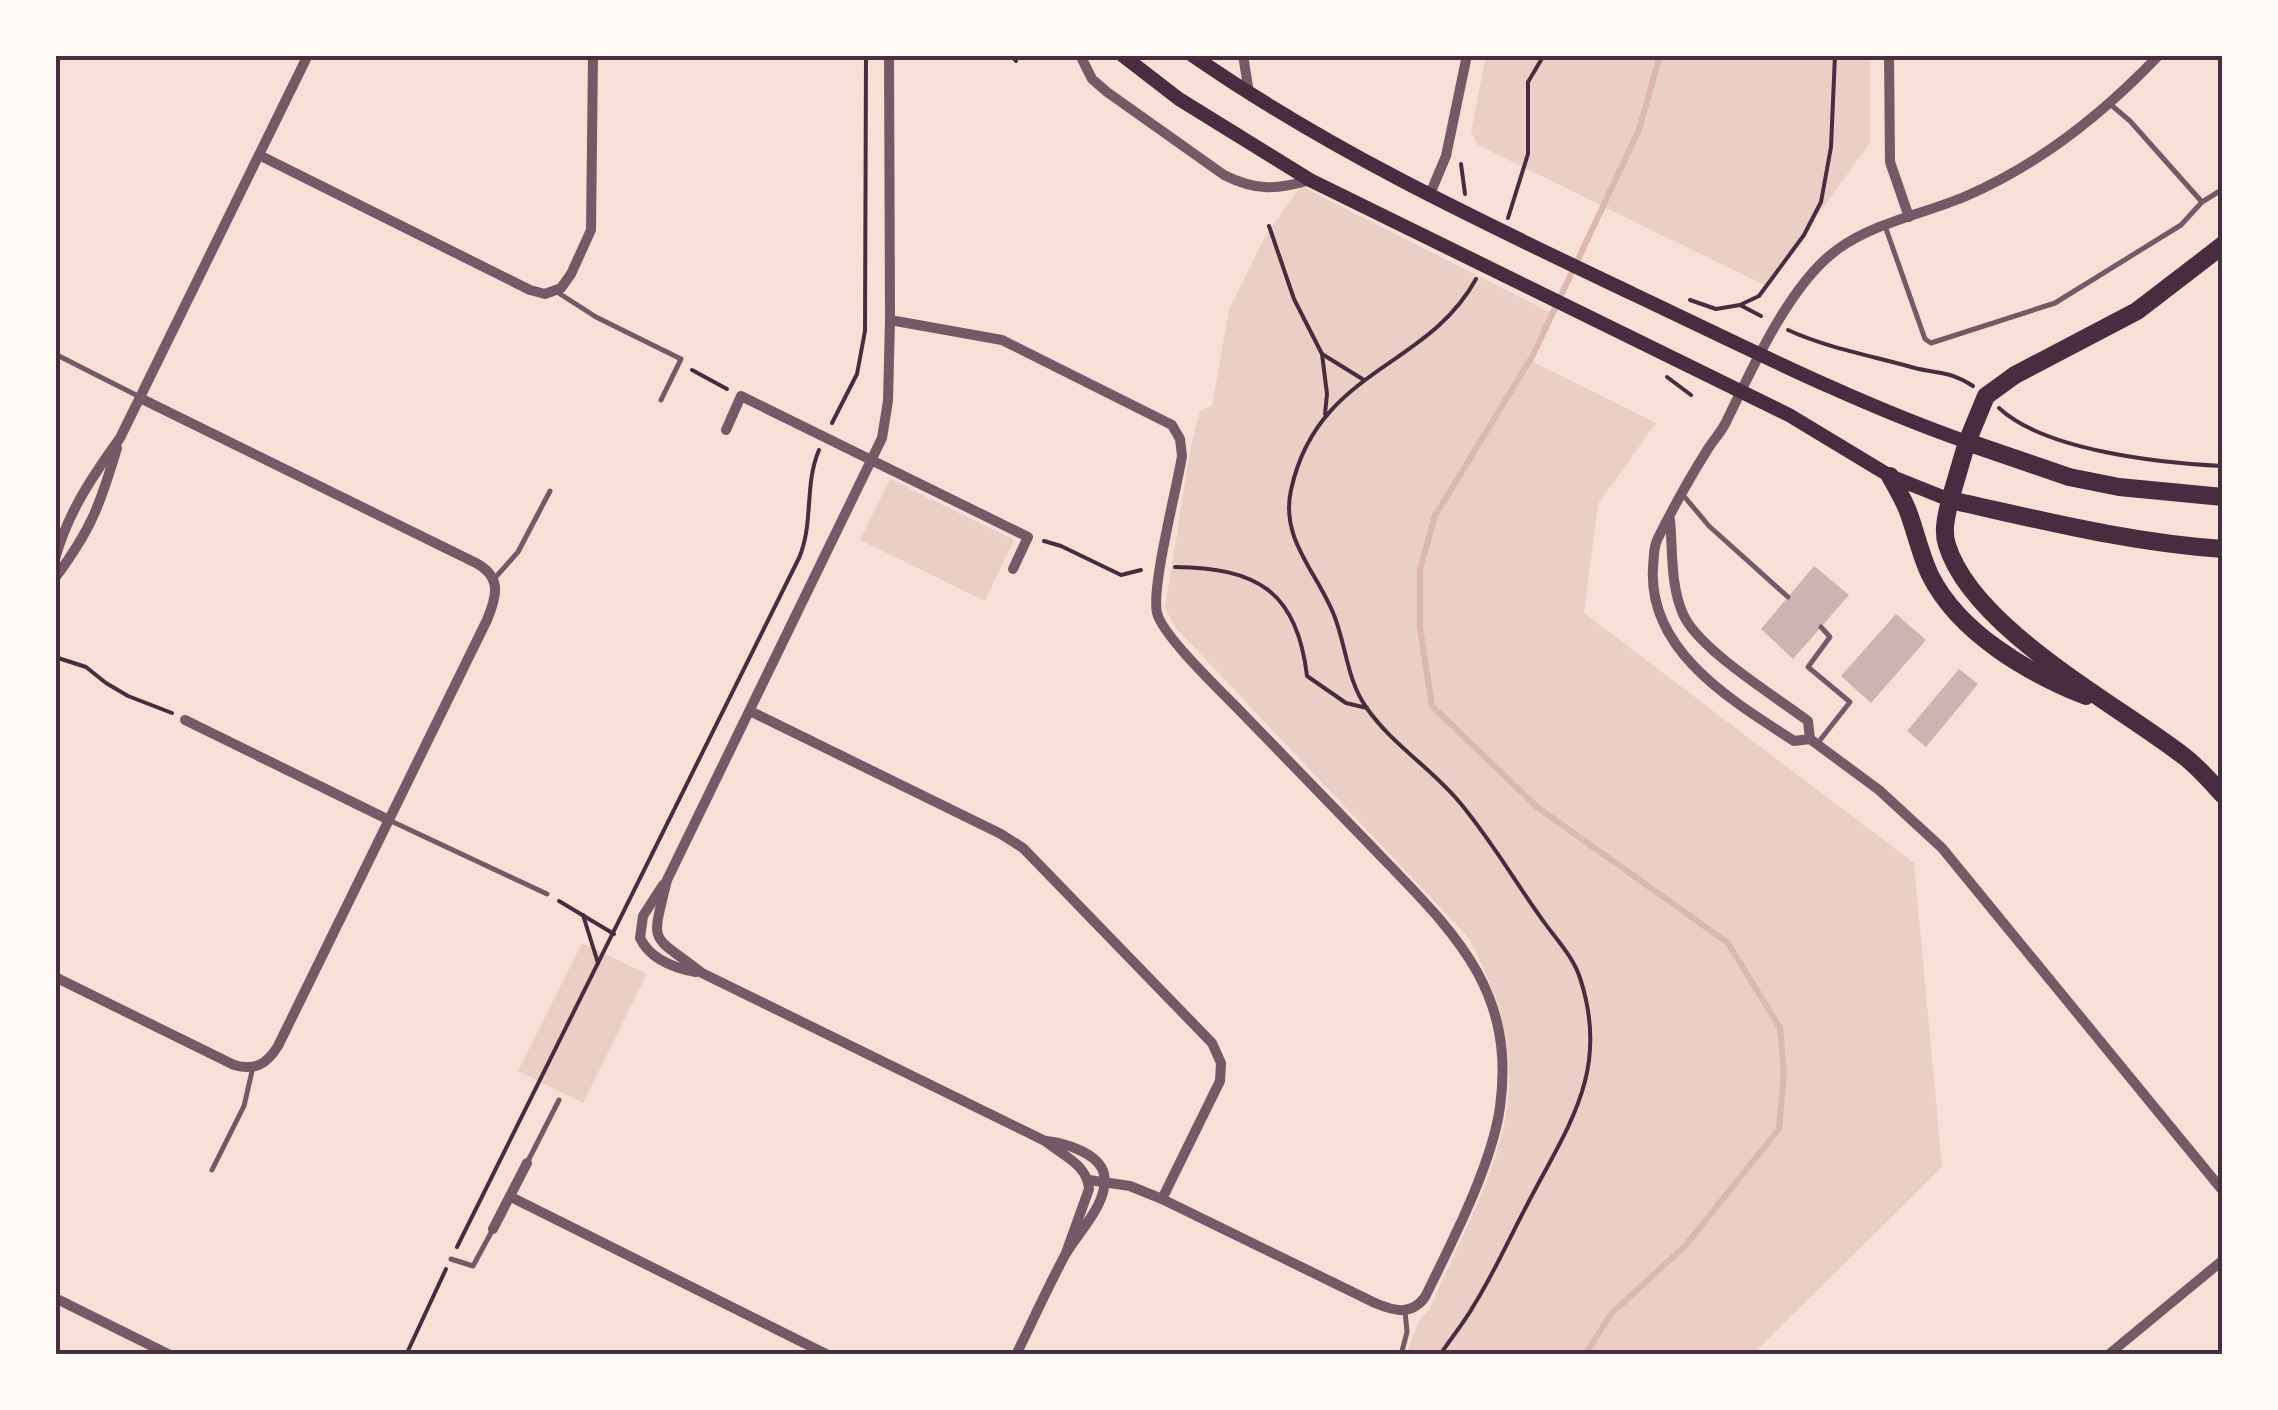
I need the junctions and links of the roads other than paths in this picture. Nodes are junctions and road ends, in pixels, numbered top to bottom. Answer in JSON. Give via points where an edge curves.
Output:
{"nodes":[{"id":1,"x":308,"y":55,"type":"edge"},
{"id":2,"x":592,"y":55,"type":"edge"},
{"id":3,"x":889,"y":55,"type":"edge"},
{"id":4,"x":1080,"y":55,"type":"edge"},
{"id":5,"x":1122,"y":55,"type":"edge"},
{"id":6,"x":1192,"y":55,"type":"edge"},
{"id":7,"x":1244,"y":55,"type":"edge"},
{"id":8,"x":1466,"y":55,"type":"edge"},
{"id":9,"x":1888,"y":55,"type":"edge"},
{"id":10,"x":2159,"y":55,"type":"edge"},
{"id":11,"x":1250,"y":94,"type":"junction"},
{"id":12,"x":2110,"y":104,"type":"junction"},
{"id":13,"x":259,"y":156,"type":"junction"},
{"id":14,"x":1310,"y":180,"type":"junction"},
{"id":15,"x":2223,"y":189,"type":"edge"},
{"id":16,"x":1430,"y":194,"type":"junction"},
{"id":17,"x":2202,"y":202,"type":"junction"},
{"id":18,"x":1909,"y":217,"type":"junction"},
{"id":19,"x":1886,"y":226,"type":"junction"},
{"id":20,"x":2223,"y":245,"type":"edge"},
{"id":21,"x":556,"y":291,"type":"junction"},
{"id":22,"x":890,"y":320,"type":"junction"},
{"id":23,"x":1760,"y":352,"type":"junction"},
{"id":24,"x":55,"y":354,"type":"edge"},
{"id":25,"x":1740,"y":392,"type":"junction"},
{"id":26,"x":140,"y":398,"type":"junction"},
{"id":27,"x":662,"y":400,"type":"dead end"},
{"id":28,"x":726,"y":430,"type":"dead end"},
{"id":29,"x":120,"y":438,"type":"junction"},
{"id":30,"x":1967,"y":442,"type":"junction"},
{"id":31,"x":873,"y":460,"type":"junction"},
{"id":32,"x":1890,"y":476,"type":"junction"},
{"id":33,"x":550,"y":491,"type":"dead end"},
{"id":34,"x":1683,"y":494,"type":"junction"},
{"id":35,"x":2223,"y":497,"type":"edge"},
{"id":36,"x":1950,"y":500,"type":"junction"},
{"id":37,"x":1670,"y":519,"type":"junction"},
{"id":38,"x":2223,"y":548,"type":"edge"},
{"id":39,"x":55,"y":558,"type":"edge"},
{"id":40,"x":1013,"y":570,"type":"dead end"},
{"id":41,"x":55,"y":578,"type":"edge"},
{"id":42,"x":494,"y":580,"type":"junction"},
{"id":43,"x":1788,"y":597,"type":"dead end"},
{"id":44,"x":1820,"y":628,"type":"dead end"},
{"id":45,"x":2114,"y":708,"type":"junction"},
{"id":46,"x":750,"y":711,"type":"junction"},
{"id":47,"x":186,"y":720,"type":"road end"},
{"id":48,"x":1813,"y":741,"type":"junction"},
{"id":49,"x":2223,"y":795,"type":"edge"},
{"id":50,"x":389,"y":820,"type":"junction"},
{"id":51,"x":667,"y":880,"type":"junction"},
{"id":52,"x":546,"y":894,"type":"road end"},
{"id":53,"x":702,"y":973,"type":"junction"},
{"id":54,"x":55,"y":977,"type":"edge"},
{"id":55,"x":253,"y":1067,"type":"junction"},
{"id":56,"x":559,"y":1100,"type":"dead end"},
{"id":57,"x":1045,"y":1141,"type":"junction"},
{"id":58,"x":527,"y":1163,"type":"joint"},
{"id":59,"x":212,"y":1170,"type":"dead end"},
{"id":60,"x":1088,"y":1180,"type":"junction"},
{"id":61,"x":1104,"y":1181,"type":"junction"},
{"id":62,"x":2223,"y":1191,"type":"edge"},
{"id":63,"x":510,"y":1197,"type":"junction"},
{"id":64,"x":1162,"y":1198,"type":"junction"},
{"id":65,"x":493,"y":1229,"type":"joint"},
{"id":66,"x":1066,"y":1253,"type":"junction"},
{"id":67,"x":451,"y":1258,"type":"road end"},
{"id":68,"x":2223,"y":1260,"type":"edge"},
{"id":69,"x":55,"y":1298,"type":"edge"},
{"id":70,"x":1405,"y":1311,"type":"junction"},
{"id":71,"x":170,"y":1355,"type":"edge"},
{"id":72,"x":828,"y":1355,"type":"edge"},
{"id":73,"x":1016,"y":1355,"type":"edge"},
{"id":74,"x":1401,"y":1355,"type":"edge"},
{"id":75,"x":2108,"y":1355,"type":"edge"}],
"edges":[{"from":1,"to":13,"type":"street"},
{"from":2,"to":21,"type":"street","via":[[592,221],[571,274]]},
{"from":3,"to":22,"type":"street"},
{"from":4,"to":14,"type":"street","via":[[1107,92],[1224,175],[1267,190]]},
{"from":5,"to":14,"type":"main road","via":[[1179,99]]},
{"from":6,"to":11,"type":"main road"},
{"from":7,"to":11,"type":"street"},
{"from":8,"to":16,"type":"street","via":[[1444,166]]},
{"from":9,"to":18,"type":"street","via":[[1890,162]]},
{"from":10,"to":12,"type":"street"},
{"from":11,"to":16,"type":"main road"},
{"from":12,"to":17,"type":"lane"},
{"from":12,"to":18,"type":"street","via":[[2008,175]]},
{"from":13,"to":21,"type":"street","via":[[530,290]]},
{"from":13,"to":26,"type":"street"},
{"from":14,"to":25,"type":"main road"},
{"from":15,"to":17,"type":"lane"},
{"from":16,"to":23,"type":"main road"},
{"from":17,"to":19,"type":"lane","via":[[2182,225],[2055,303],[1931,343],[1924,339]]},
{"from":18,"to":19,"type":"street"},
{"from":19,"to":23,"type":"street","via":[[1824,260]]},
{"from":20,"to":30,"type":"highway","via":[[2137,311],[1986,396]]},
{"from":21,"to":27,"type":"lane","via":[[681,358]]},
{"from":22,"to":31,"type":"street","via":[[886,422]]},
{"from":22,"to":70,"type":"street","via":[[1002,340],[1172,425],[1182,456],[1156,606],[1167,632],[1455,934],[1482,981],[1502,1062],[1500,1112],[1425,1298]]},
{"from":23,"to":25,"type":"street"},
{"from":23,"to":30,"type":"main road"},
{"from":24,"to":26,"type":"lane"},
{"from":25,"to":32,"type":"main road"},
{"from":25,"to":34,"type":"street"},
{"from":26,"to":29,"type":"street"},
{"from":26,"to":42,"type":"street","via":[[476,563]]},
{"from":28,"to":31,"type":"street","via":[[741,396]]},
{"from":29,"to":39,"type":"street","via":[[80,494]]},
{"from":29,"to":41,"type":"street","via":[[100,508]]},
{"from":30,"to":35,"type":"highway","via":[[2068,477]]},
{"from":30,"to":36,"type":"highway"},
{"from":31,"to":40,"type":"street","via":[[1028,537]]},
{"from":31,"to":46,"type":"street"},
{"from":32,"to":36,"type":"main road"},
{"from":32,"to":45,"type":"highway","via":[[1933,581],[1956,612],[2012,658]]},
{"from":33,"to":42,"type":"lane","via":[[518,552]]},
{"from":34,"to":37,"type":"street"},
{"from":34,"to":43,"type":"lane"},
{"from":36,"to":38,"type":"highway","via":[[2086,532]]},
{"from":36,"to":45,"type":"highway","via":[[1947,545],[1963,578],[2000,621]]},
{"from":37,"to":48,"type":"street","via":[[1683,615],[1713,650],[1808,721]]},
{"from":37,"to":48,"type":"street","via":[[1655,542],[1653,579],[1670,639],[1695,668],[1765,722],[1794,742]]},
{"from":42,"to":50,"type":"street","via":[[487,620]]},
{"from":44,"to":48,"type":"lane","via":[[1830,638],[1808,668],[1850,702]]},
{"from":45,"to":49,"type":"highway","via":[[2188,760]]},
{"from":46,"to":51,"type":"street"},
{"from":46,"to":64,"type":"street","via":[[1023,848],[1212,1043],[1222,1063],[1220,1081]]},
{"from":47,"to":50,"type":"street"},
{"from":48,"to":62,"type":"street","via":[[1942,848]]},
{"from":50,"to":52,"type":"lane"},
{"from":50,"to":55,"type":"street","via":[[278,1046]]},
{"from":51,"to":53,"type":"street","via":[[656,918],[659,939]]},
{"from":51,"to":53,"type":"street","via":[[643,916],[643,944],[678,968]]},
{"from":53,"to":57,"type":"street"},
{"from":54,"to":55,"type":"street","via":[[228,1062]]},
{"from":55,"to":59,"type":"lane","via":[[244,1106]]},
{"from":56,"to":58,"type":"lane"},
{"from":57,"to":60,"type":"street","via":[[1079,1165]]},
{"from":57,"to":61,"type":"street","via":[[1090,1158]]},
{"from":58,"to":63,"type":"street"},
{"from":60,"to":61,"type":"street"},
{"from":60,"to":66,"type":"street"},
{"from":61,"to":64,"type":"street"},
{"from":61,"to":66,"type":"street","via":[[1096,1207]]},
{"from":63,"to":65,"type":"street"},
{"from":63,"to":72,"type":"street"},
{"from":64,"to":70,"type":"street","via":[[1375,1303]]},
{"from":65,"to":67,"type":"lane","via":[[473,1266]]},
{"from":66,"to":73,"type":"street"},
{"from":68,"to":75,"type":"street"},
{"from":69,"to":71,"type":"street"},
{"from":70,"to":74,"type":"lane"}]}
